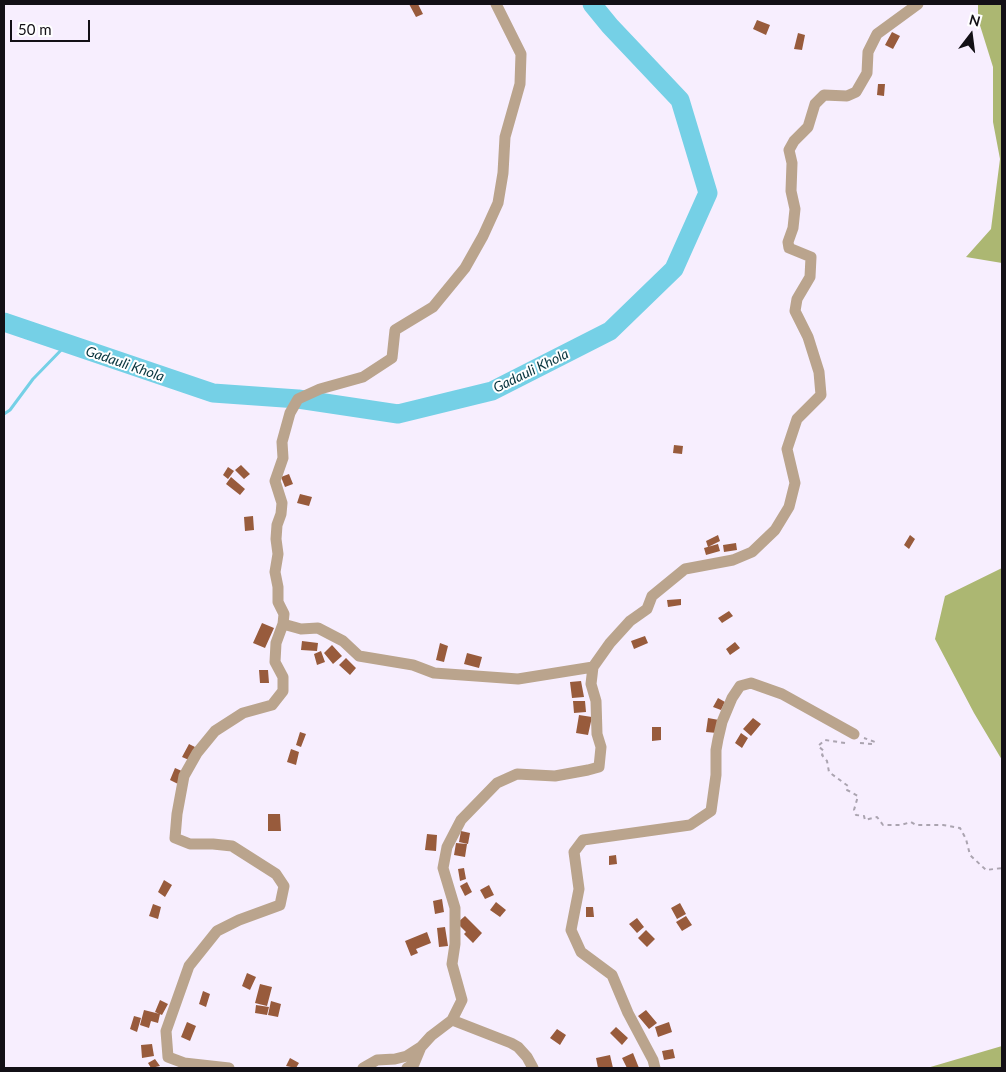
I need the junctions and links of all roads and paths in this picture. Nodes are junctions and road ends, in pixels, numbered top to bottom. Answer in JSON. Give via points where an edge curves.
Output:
{"nodes":[{"id":1,"x":496,"y":4,"type":"edge"},
{"id":2,"x":918,"y":4,"type":"edge"},
{"id":3,"x":283,"y":624,"type":"junction"},
{"id":4,"x":593,"y":668,"type":"junction"},
{"id":5,"x":854,"y":740,"type":"junction"},
{"id":6,"x":1002,"y":868,"type":"edge"},
{"id":7,"x":452,"y":1020,"type":"junction"},
{"id":8,"x":421,"y":1047,"type":"junction"},
{"id":9,"x":230,"y":1068,"type":"edge"},
{"id":10,"x":363,"y":1068,"type":"edge"},
{"id":11,"x":408,"y":1068,"type":"edge"},
{"id":12,"x":533,"y":1068,"type":"edge"},
{"id":13,"x":655,"y":1068,"type":"edge"}],
"edges":[{"from":1,"to":3,"type":"street","via":[[521,54],[520,84],[505,137],[498,202],[465,268],[433,307],[395,330],[392,358],[363,377],[298,399],[290,413],[282,442],[284,458],[275,481],[282,503],[282,514],[276,525],[278,554],[275,572],[278,602],[284,614]]},
{"from":2,"to":4,"type":"street","via":[[877,34],[868,52],[867,73],[856,92],[847,96],[824,95],[815,104],[808,128],[789,150],[795,209],[789,248],[811,257],[810,277],[797,299],[795,311],[808,337],[819,372],[820,395],[797,419],[787,450],[795,483],[789,506],[775,530],[752,552],[733,560],[685,569],[652,596],[647,609],[630,621]]},
{"from":3,"to":4,"type":"street","via":[[301,629],[318,628],[343,641],[359,656],[413,665],[434,673],[518,679]]},
{"from":3,"to":9,"type":"street","via":[[276,643],[275,662],[283,677],[283,691],[272,705],[243,713],[215,731],[184,776],[177,814],[175,838],[190,844],[232,846],[276,874],[284,886],[280,905],[217,931],[189,966],[166,1031],[168,1057],[184,1063]]},
{"from":4,"to":7,"type":"street","via":[[591,684],[596,700],[597,734],[602,747],[599,767],[555,776],[517,774],[497,783],[461,820],[446,847],[443,868],[455,908],[456,944],[452,964],[462,1000]]},
{"from":5,"to":5,"type":"path","via":[[872,744],[875,742]]},
{"from":5,"to":6,"type":"path","via":[[825,740],[818,746],[824,751],[822,755],[827,760],[829,772],[858,796],[854,810],[856,815],[864,816],[865,820],[877,817],[883,825],[911,822],[960,828],[970,855],[986,870]]},
{"from":5,"to":13,"type":"street","via":[[782,694],[751,683],[740,686],[722,722],[718,739],[711,811],[690,825],[583,840],[574,852],[579,889],[571,930],[581,952],[612,975]]},
{"from":7,"to":8,"type":"street"},
{"from":7,"to":12,"type":"street","via":[[511,1042],[527,1057]]},
{"from":8,"to":10,"type":"street","via":[[407,1056],[377,1060]]},
{"from":8,"to":11,"type":"street","via":[[414,1064]]}]}
